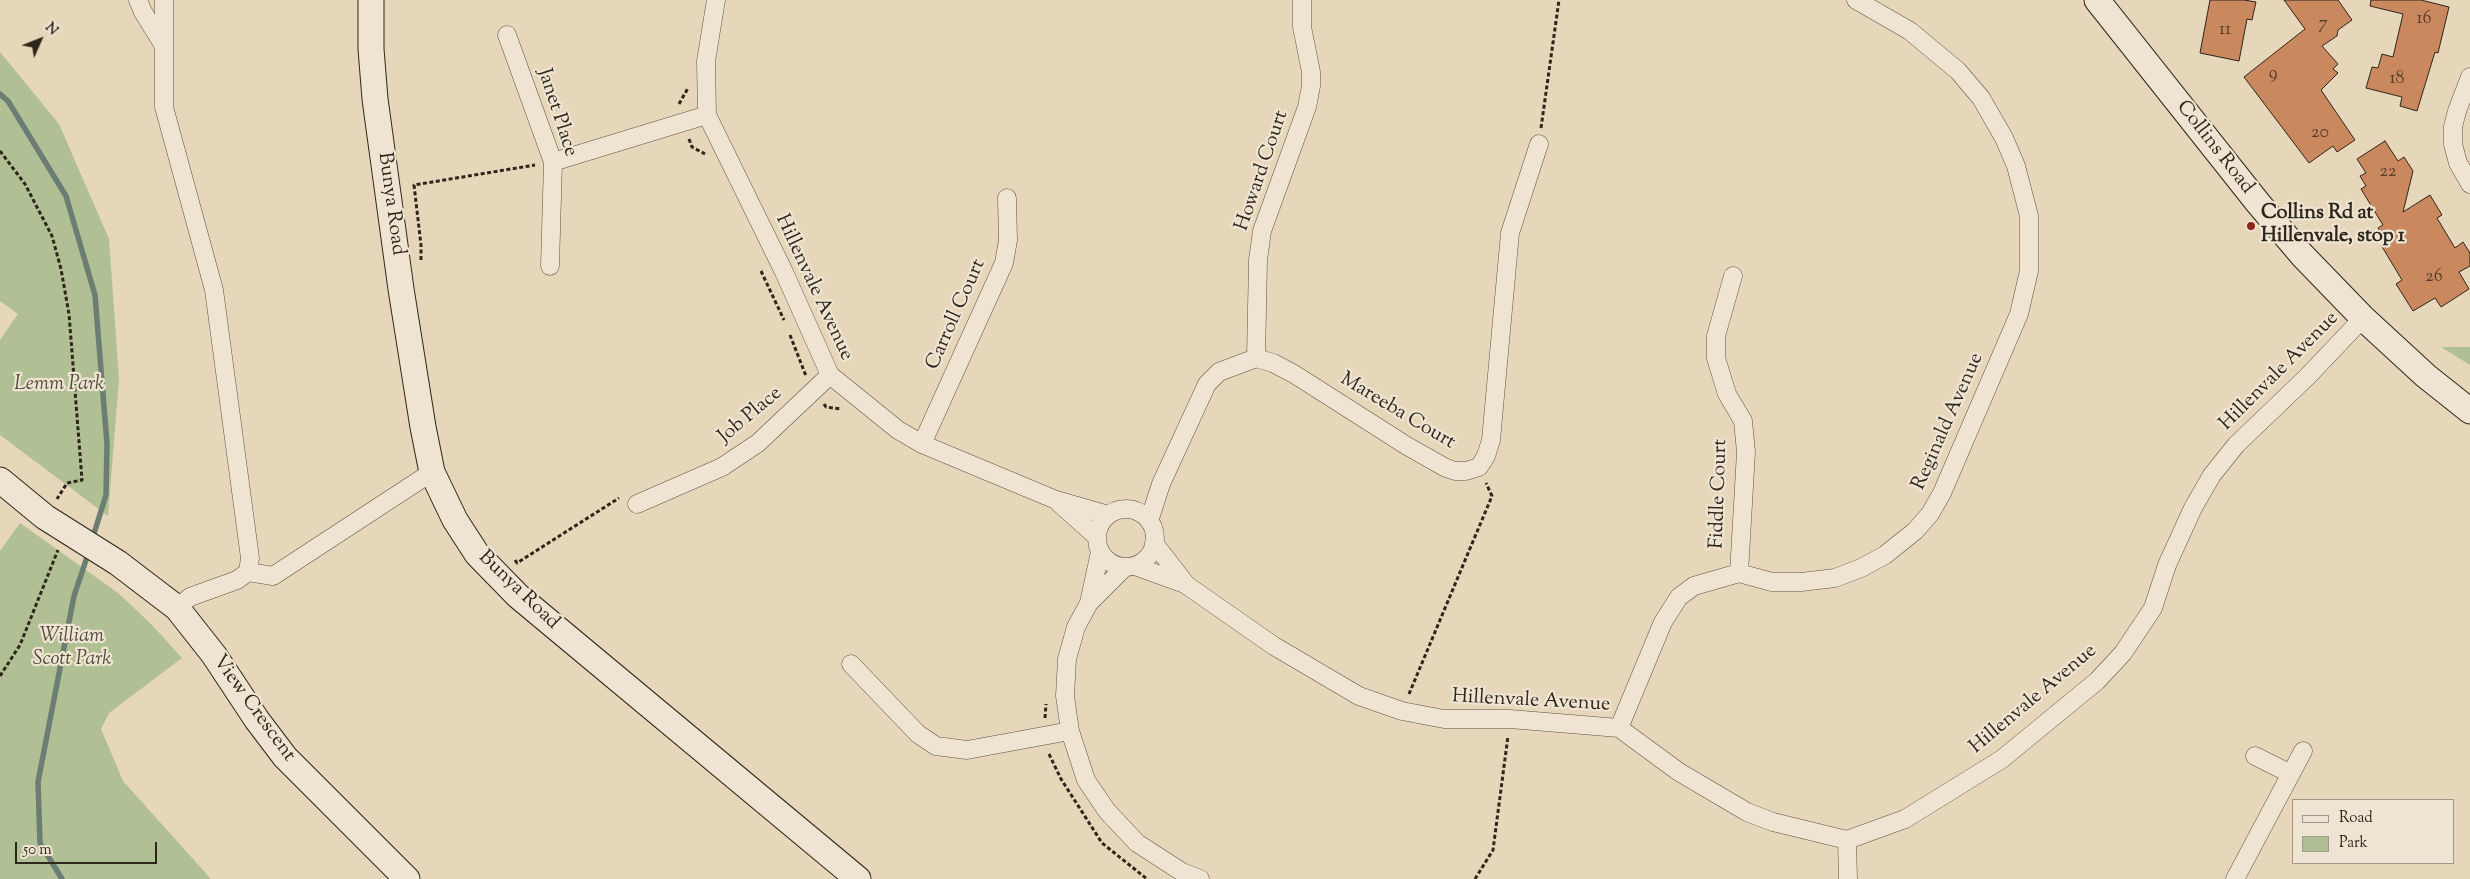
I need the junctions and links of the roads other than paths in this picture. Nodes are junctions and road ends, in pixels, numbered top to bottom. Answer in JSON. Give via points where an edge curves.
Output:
{"nodes":[{"id":1,"x":138,"y":0,"type":"edge"},
{"id":2,"x":164,"y":0,"type":"edge"},
{"id":3,"x":371,"y":0,"type":"edge"},
{"id":4,"x":716,"y":0,"type":"edge"},
{"id":5,"x":1302,"y":0,"type":"edge"},
{"id":6,"x":1856,"y":0,"type":"edge"},
{"id":7,"x":2097,"y":0,"type":"edge"},
{"id":8,"x":507,"y":35,"type":"dead end"},
{"id":9,"x":164,"y":46,"type":"junction"},
{"id":10,"x":2470,"y":77,"type":"edge"},
{"id":11,"x":706,"y":116,"type":"junction"},
{"id":12,"x":1539,"y":144,"type":"road end"},
{"id":13,"x":553,"y":162,"type":"junction"},
{"id":14,"x":2470,"y":184,"type":"edge"},
{"id":15,"x":1007,"y":198,"type":"dead end"},
{"id":16,"x":550,"y":266,"type":"dead end"},
{"id":17,"x":1733,"y":276,"type":"dead end"},
{"id":18,"x":2363,"y":318,"type":"junction"},
{"id":19,"x":1256,"y":358,"type":"junction"},
{"id":20,"x":830,"y":376,"type":"junction"},
{"id":21,"x":2470,"y":411,"type":"edge"},
{"id":22,"x":922,"y":444,"type":"junction"},
{"id":23,"x":0,"y":469,"type":"edge"},
{"id":24,"x":432,"y":472,"type":"junction"},
{"id":25,"x":0,"y":480,"type":"edge"},
{"id":26,"x":1161,"y":484,"type":"junction"},
{"id":27,"x":1056,"y":500,"type":"junction"},
{"id":28,"x":638,"y":504,"type":"road end"},
{"id":29,"x":1132,"y":510,"type":"junction"},
{"id":30,"x":1108,"y":515,"type":"junction"},
{"id":31,"x":1150,"y":522,"type":"junction"},
{"id":32,"x":68,"y":532,"type":"junction"},
{"id":33,"x":1154,"y":543,"type":"junction"},
{"id":34,"x":1098,"y":544,"type":"junction"},
{"id":35,"x":1130,"y":567,"type":"junction"},
{"id":36,"x":248,"y":572,"type":"junction"},
{"id":37,"x":1738,"y":573,"type":"junction"},
{"id":38,"x":1185,"y":584,"type":"junction"},
{"id":39,"x":1089,"y":603,"type":"junction"},
{"id":40,"x":177,"y":608,"type":"junction"},
{"id":41,"x":851,"y":664,"type":"dead end"},
{"id":42,"x":1619,"y":728,"type":"junction"},
{"id":43,"x":1070,"y":730,"type":"junction"},
{"id":44,"x":2303,"y":751,"type":"dead end"},
{"id":45,"x":2255,"y":756,"type":"dead end"},
{"id":46,"x":2291,"y":774,"type":"junction"},
{"id":47,"x":1847,"y":840,"type":"junction"},
{"id":48,"x":407,"y":879,"type":"edge"},
{"id":49,"x":858,"y":879,"type":"edge"},
{"id":50,"x":1200,"y":879,"type":"edge"},
{"id":51,"x":1848,"y":879,"type":"edge"},
{"id":52,"x":2235,"y":879,"type":"edge"}],
"edges":[{"from":1,"to":9,"type":"street"},
{"from":2,"to":9,"type":"street"},
{"from":3,"to":24,"type":"street","name":"Bunya Road","via":[[376,99],[401,289]]},
{"from":4,"to":11,"type":"street","name":"Hillenvale Avenue","via":[[706,61]]},
{"from":5,"to":19,"type":"street","name":"Howard Court","via":[[1302,26],[1311,86],[1307,108],[1262,230],[1258,260]]},
{"from":6,"to":37,"type":"street","name":"Reginald Avenue","via":[[1936,51],[1981,98],[2004,138],[2024,194],[2030,245],[2026,290],[2019,314],[1942,494],[1914,531],[1885,555],[1836,578],[1772,582]]},
{"from":7,"to":18,"type":"street","name":"Collins Road","via":[[2258,203],[2302,255]]},
{"from":8,"to":13,"type":"street","name":"Janet Place"},
{"from":9,"to":36,"type":"street","via":[[164,107],[214,290],[250,558]]},
{"from":10,"to":14,"type":"street","via":[[2453,128],[2458,163]]},
{"from":11,"to":13,"type":"street"},
{"from":11,"to":20,"type":"street","name":"Hillenvale Avenue","via":[[784,272]]},
{"from":12,"to":19,"type":"street","name":"Mareeba Court","via":[[1510,233],[1491,440],[1479,467],[1466,471],[1446,468],[1294,374]]},
{"from":13,"to":16,"type":"street","name":"Janet Place"},
{"from":15,"to":22,"type":"street","name":"Carroll Court","via":[[1008,240],[1004,263]]},
{"from":17,"to":37,"type":"street","name":"Fiddle Court","via":[[1716,336],[1716,358],[1727,394],[1744,421],[1746,452]]},
{"from":18,"to":21,"type":"street","name":"Collins Road"},
{"from":18,"to":47,"type":"street","name":"Hillenvale Avenue","via":[[2236,445],[2212,475],[2167,565],[2153,608],[2123,653],[2097,681],[2002,759],[1905,819]]},
{"from":19,"to":26,"type":"street","via":[[1219,372],[1207,384]]},
{"from":20,"to":22,"type":"street","name":"Hillenvale Avenue","via":[[898,430]]},
{"from":20,"to":28,"type":"street","name":"Job Place","via":[[758,443],[730,462]]},
{"from":22,"to":27,"type":"street","name":"Hillenvale Avenue"},
{"from":23,"to":32,"type":"street","name":"View Crescent"},
{"from":24,"to":36,"type":"street","via":[[273,576]]},
{"from":24,"to":49,"type":"street","name":"Bunya Road","via":[[455,520],[477,554],[518,596]]},
{"from":25,"to":32,"type":"street","name":"View Crescent"},
{"from":26,"to":29,"type":"street"},
{"from":26,"to":31,"type":"street"},
{"from":27,"to":30,"type":"street","name":"Hillenvale Avenue"},
{"from":27,"to":34,"type":"street","name":"Hillenvale Avenue"},
{"from":29,"to":30,"type":"street"},
{"from":29,"to":31,"type":"street"},
{"from":30,"to":34,"type":"street","via":[[1102,521]]},
{"from":31,"to":33,"type":"street"},
{"from":32,"to":40,"type":"street","name":"View Crescent","via":[[118,563]]},
{"from":33,"to":35,"type":"street","via":[[1148,557]]},
{"from":33,"to":38,"type":"street","name":"Hillenvale Avenue"},
{"from":34,"to":35,"type":"street","via":[[1115,566]]},
{"from":34,"to":39,"type":"street"},
{"from":35,"to":38,"type":"street","name":"Hillenvale Avenue"},
{"from":35,"to":39,"type":"street"},
{"from":36,"to":40,"type":"street","via":[[237,580],[190,597]]},
{"from":37,"to":42,"type":"street","via":[[1694,586],[1680,597],[1663,622]]},
{"from":38,"to":42,"type":"street","name":"Hillenvale Avenue","via":[[1274,646],[1359,696],[1402,711],[1444,719],[1510,719]]},
{"from":39,"to":43,"type":"street","via":[[1076,627],[1066,659],[1065,696]]},
{"from":40,"to":48,"type":"street","name":"View Crescent","via":[[285,757]]},
{"from":41,"to":43,"type":"street","via":[[918,734],[936,746],[967,750]]},
{"from":42,"to":47,"type":"street","name":"Hillenvale Avenue","via":[[1679,772],[1747,812],[1773,822]]},
{"from":43,"to":50,"type":"street","via":[[1086,780],[1107,811],[1137,843],[1182,872]]},
{"from":44,"to":46,"type":"street"},
{"from":45,"to":46,"type":"street"},
{"from":46,"to":52,"type":"street"},
{"from":47,"to":51,"type":"street"}]}
